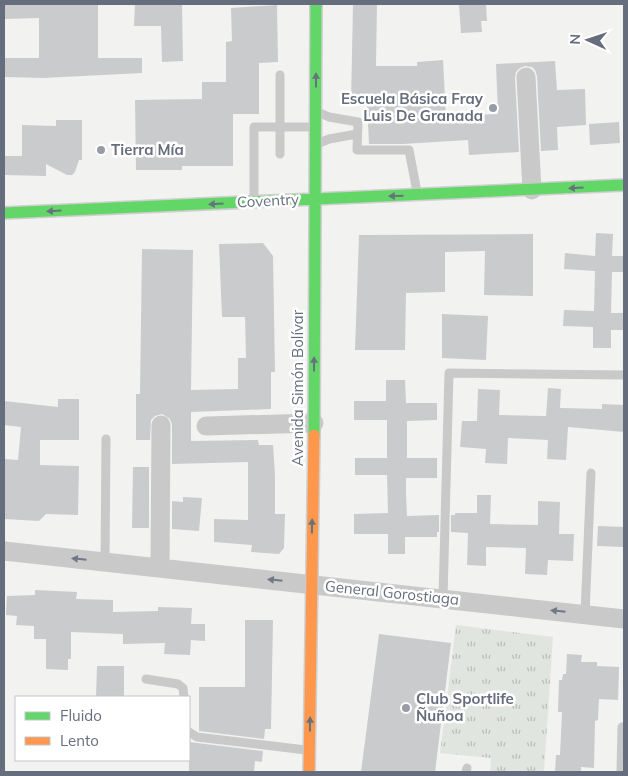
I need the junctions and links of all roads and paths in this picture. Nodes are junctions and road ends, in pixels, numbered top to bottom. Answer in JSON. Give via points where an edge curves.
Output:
{"nodes":[{"id":1,"x":316,"y":4,"type":"edge"},
{"id":2,"x":280,"y":75,"type":"dead end"},
{"id":3,"x":526,"y":77,"type":"dead end"},
{"id":4,"x":315,"y":111,"type":"junction"},
{"id":5,"x":315,"y":126,"type":"junction"},
{"id":6,"x":280,"y":127,"type":"junction"},
{"id":7,"x":357,"y":134,"type":"junction"},
{"id":8,"x":315,"y":145,"type":"junction"},
{"id":9,"x":280,"y":154,"type":"dead end"},
{"id":10,"x":624,"y":185,"type":"edge"},
{"id":11,"x":532,"y":190,"type":"junction"},
{"id":12,"x":418,"y":195,"type":"junction"},
{"id":13,"x":314,"y":199,"type":"junction"},
{"id":14,"x":254,"y":202,"type":"junction"},
{"id":15,"x":4,"y":213,"type":"edge"},
{"id":16,"x":624,"y":375,"type":"edge"},
{"id":17,"x":314,"y":423,"type":"junction"},
{"id":18,"x":161,"y":425,"type":"dead end"},
{"id":19,"x":206,"y":426,"type":"dead end"},
{"id":20,"x":106,"y":439,"type":"dead end"},
{"id":21,"x":591,"y":473,"type":"dead end"},
{"id":22,"x":4,"y":551,"type":"edge"},
{"id":23,"x":106,"y":562,"type":"junction"},
{"id":24,"x":160,"y":568,"type":"junction"},
{"id":25,"x":311,"y":584,"type":"junction"},
{"id":26,"x":443,"y":598,"type":"junction"},
{"id":27,"x":585,"y":614,"type":"junction"},
{"id":28,"x":624,"y":619,"type":"edge"},
{"id":29,"x":146,"y":679,"type":"dead end"},
{"id":30,"x":184,"y":696,"type":"edge"},
{"id":31,"x":622,"y":727,"type":"dead end"},
{"id":32,"x":190,"y":733,"type":"edge"},
{"id":33,"x":309,"y":750,"type":"junction"},
{"id":34,"x":309,"y":772,"type":"edge"},
{"id":35,"x":621,"y":772,"type":"edge"}],
"edges":[{"from":4,"to":1,"type":"street","name":"Avenida Simón Bolívar","one_way":true},
{"from":2,"to":6,"type":"lane"},
{"from":3,"to":11,"type":"street"},
{"from":4,"to":5,"type":"street","name":"Avenida Simón Bolívar"},
{"from":4,"to":7,"type":"lane","via":[[358,122]]},
{"from":5,"to":6,"type":"lane"},
{"from":5,"to":8,"type":"street","name":"Avenida Simón Bolívar"},
{"from":6,"to":9,"type":"lane"},
{"from":6,"to":14,"type":"lane","via":[[254,127]]},
{"from":7,"to":8,"type":"lane"},
{"from":7,"to":12,"type":"lane","via":[[357,150],[409,150]]},
{"from":8,"to":13,"type":"street","name":"Avenida Simón Bolívar"},
{"from":10,"to":11,"type":"street","name":"Coventry","one_way":true},
{"from":11,"to":12,"type":"street","name":"Coventry"},
{"from":12,"to":13,"type":"street","name":"Coventry","one_way":true},
{"from":13,"to":14,"type":"street","name":"Coventry"},
{"from":17,"to":13,"type":"street","name":"Avenida Simón Bolívar","one_way":true},
{"from":14,"to":15,"type":"street","name":"Coventry","one_way":true},
{"from":16,"to":26,"type":"lane","via":[[449,373]]},
{"from":17,"to":19,"type":"street"},
{"from":25,"to":17,"type":"street","name":"Avenida Simón Bolívar","one_way":true},
{"from":18,"to":24,"type":"street"},
{"from":20,"to":23,"type":"lane"},
{"from":21,"to":27,"type":"lane"},
{"from":23,"to":22,"type":"street","name":"General Gorostiaga","one_way":true},
{"from":23,"to":24,"type":"street","name":"General Gorostiaga"},
{"from":25,"to":24,"type":"street","name":"General Gorostiaga","one_way":true},
{"from":25,"to":26,"type":"street","name":"General Gorostiaga"},
{"from":33,"to":25,"type":"street","name":"Avenida Simón Bolívar","one_way":true},
{"from":27,"to":26,"type":"street","name":"General Gorostiaga","one_way":true},
{"from":27,"to":28,"type":"street","name":"General Gorostiaga"},
{"from":29,"to":30,"type":"lane","via":[[178,684],[183,688]]},
{"from":31,"to":35,"type":"lane"},
{"from":32,"to":33,"type":"lane","via":[[197,737]]},
{"from":33,"to":34,"type":"street","name":"Avenida Simón Bolívar"}]}
